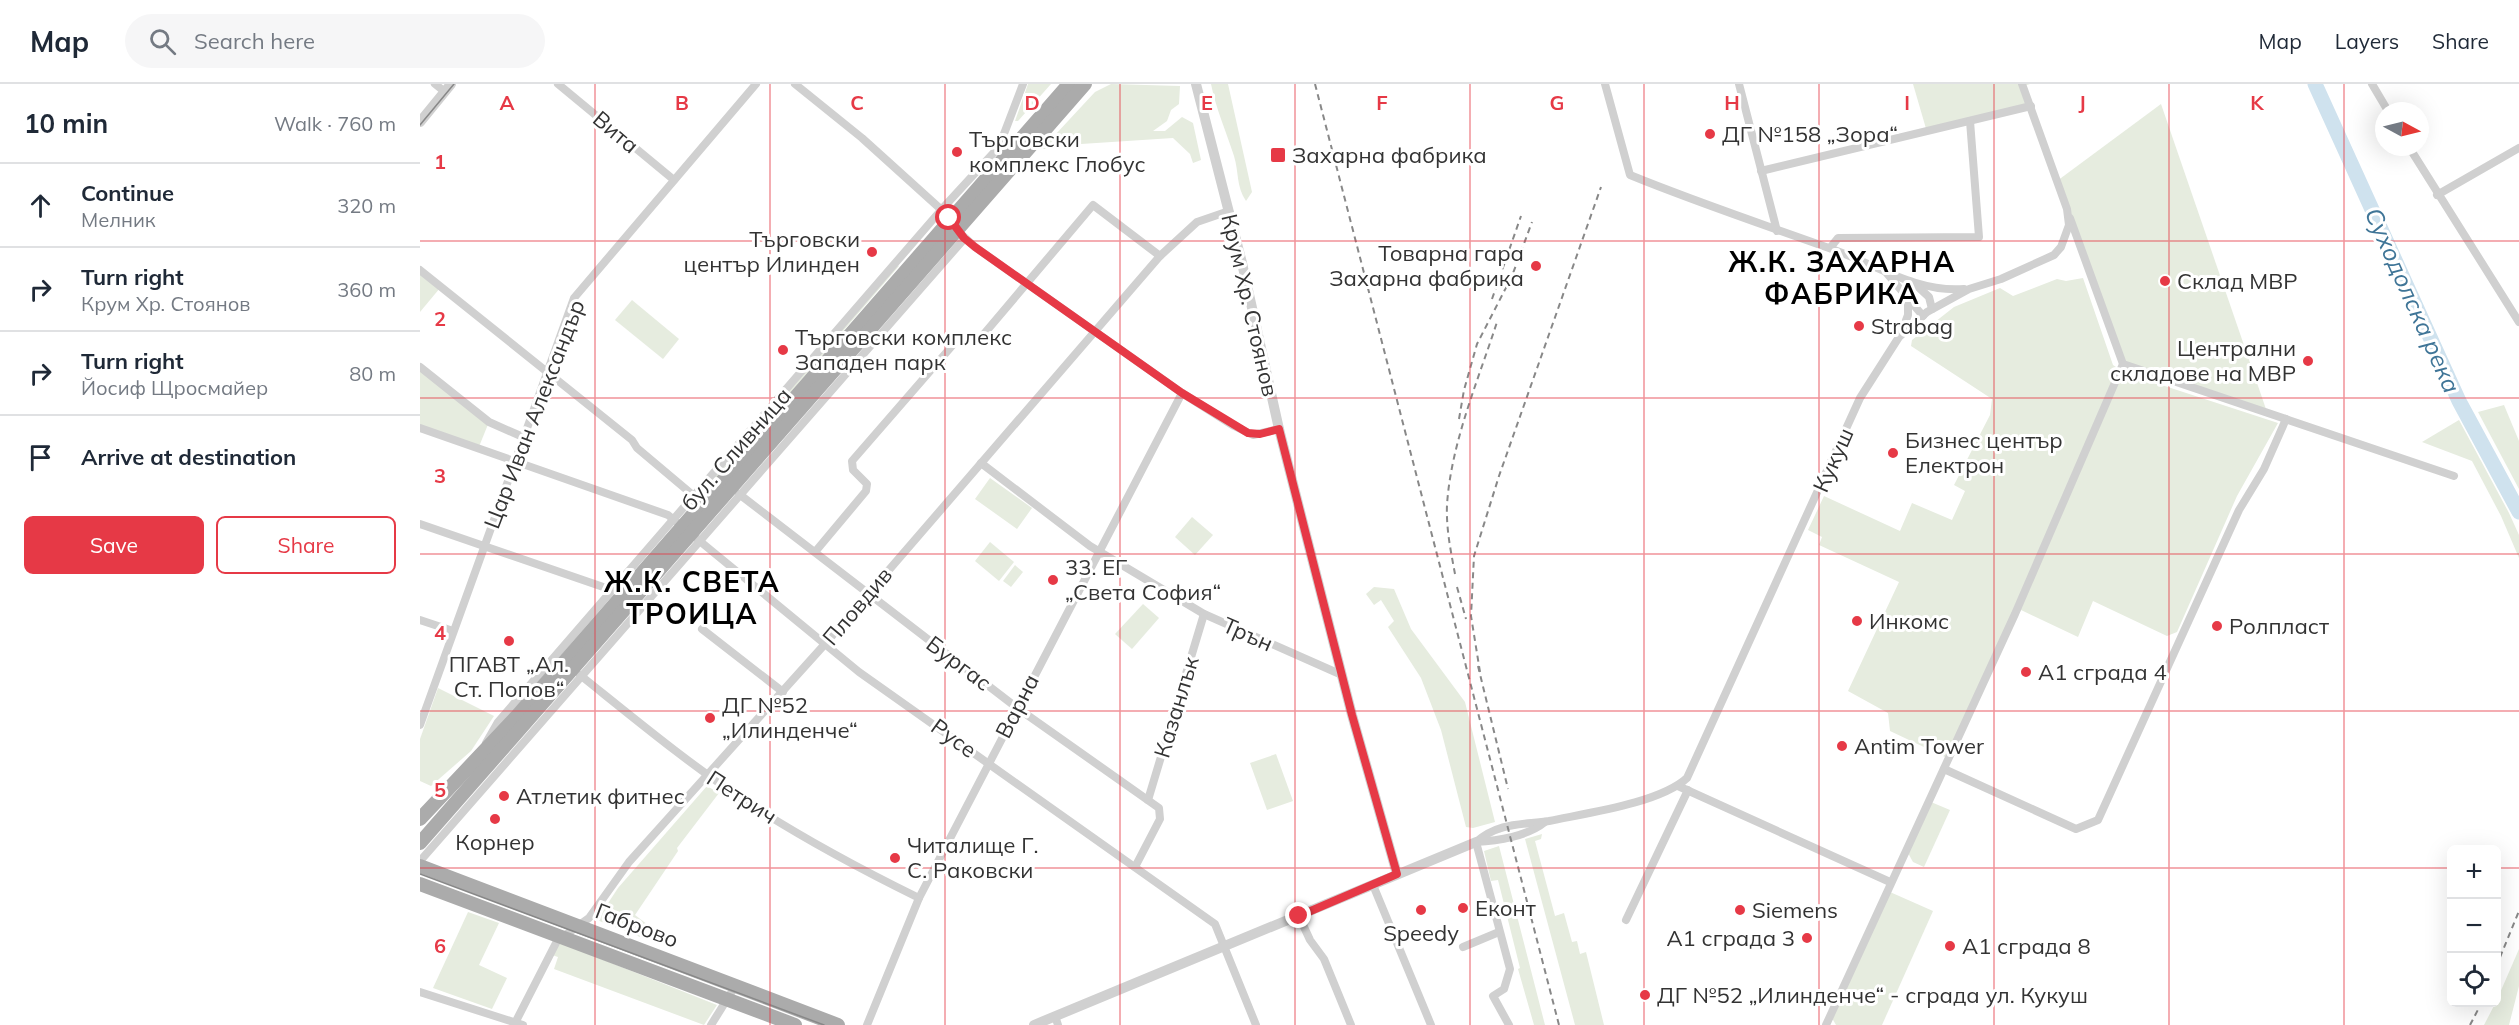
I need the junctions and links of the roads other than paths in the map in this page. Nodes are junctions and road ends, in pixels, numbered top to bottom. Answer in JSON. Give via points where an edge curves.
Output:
{"nodes":[{"id":1,"x":435,"y":84,"type":"edge"},
{"id":2,"x":558,"y":84,"type":"edge"},
{"id":3,"x":756,"y":84,"type":"edge"},
{"id":4,"x":795,"y":84,"type":"edge"},
{"id":5,"x":1023,"y":84,"type":"edge"},
{"id":6,"x":1069,"y":84,"type":"edge"},
{"id":7,"x":1085,"y":84,"type":"edge"},
{"id":8,"x":1196,"y":84,"type":"edge"},
{"id":9,"x":1605,"y":84,"type":"edge"},
{"id":10,"x":1739,"y":84,"type":"edge"},
{"id":11,"x":2022,"y":84,"type":"edge"},
{"id":12,"x":2372,"y":84,"type":"edge"},
{"id":13,"x":448,"y":88,"type":"edge"},
{"id":14,"x":2383,"y":102,"type":"edge"},
{"id":15,"x":2031,"y":106,"type":"junction"},
{"id":16,"x":1970,"y":121,"type":"junction"},
{"id":17,"x":420,"y":122,"type":"edge"},
{"id":18,"x":1029,"y":131,"type":"junction"},
{"id":19,"x":999,"y":147,"type":"junction"},
{"id":20,"x":2519,"y":148,"type":"edge"},
{"id":21,"x":2414,"y":156,"type":"edge"},
{"id":22,"x":1761,"y":171,"type":"junction"},
{"id":23,"x":674,"y":180,"type":"junction"},
{"id":24,"x":2437,"y":195,"type":"junction"},
{"id":25,"x":2067,"y":209,"type":"junction"},
{"id":26,"x":1229,"y":211,"type":"junction"},
{"id":27,"x":953,"y":224,"type":"junction"},
{"id":28,"x":1777,"y":231,"type":"junction"},
{"id":29,"x":1830,"y":248,"type":"junction"},
{"id":30,"x":1160,"y":256,"type":"junction"},
{"id":31,"x":420,"y":270,"type":"edge"},
{"id":32,"x":1884,"y":270,"type":"junction"},
{"id":33,"x":1911,"y":281,"type":"junction"},
{"id":34,"x":1026,"y":283,"type":"junction"},
{"id":35,"x":1969,"y":289,"type":"junction"},
{"id":36,"x":1908,"y":300,"type":"junction"},
{"id":37,"x":1932,"y":309,"type":"junction"},
{"id":38,"x":1923,"y":316,"type":"junction"},
{"id":39,"x":2519,"y":322,"type":"edge"},
{"id":40,"x":1095,"y":331,"type":"junction"},
{"id":41,"x":1899,"y":337,"type":"junction"},
{"id":42,"x":2122,"y":364,"type":"junction"},
{"id":43,"x":420,"y":367,"type":"edge"},
{"id":44,"x":546,"y":371,"type":"junction"},
{"id":45,"x":1182,"y":393,"type":"junction"},
{"id":46,"x":2286,"y":418,"type":"junction"},
{"id":47,"x":420,"y":428,"type":"edge"},
{"id":48,"x":1279,"y":429,"type":"junction"},
{"id":49,"x":523,"y":436,"type":"junction"},
{"id":50,"x":514,"y":461,"type":"junction"},
{"id":51,"x":981,"y":463,"type":"junction"},
{"id":52,"x":2454,"y":476,"type":"dead end"},
{"id":53,"x":739,"y":494,"type":"junction"},
{"id":54,"x":694,"y":496,"type":"junction"},
{"id":55,"x":420,"y":524,"type":"edge"},
{"id":56,"x":686,"y":530,"type":"junction"},
{"id":57,"x":484,"y":546,"type":"junction"},
{"id":58,"x":1098,"y":550,"type":"junction"},
{"id":59,"x":815,"y":552,"type":"junction"},
{"id":60,"x":612,"y":591,"type":"junction"},
{"id":61,"x":867,"y":594,"type":"junction"},
{"id":62,"x":1204,"y":615,"type":"junction"},
{"id":63,"x":420,"y":620,"type":"edge"},
{"id":64,"x":702,"y":629,"type":"dead end"},
{"id":65,"x":453,"y":632,"type":"junction"},
{"id":66,"x":825,"y":644,"type":"junction"},
{"id":67,"x":580,"y":675,"type":"junction"},
{"id":68,"x":1342,"y":675,"type":"junction"},
{"id":69,"x":783,"y":692,"type":"junction"},
{"id":70,"x":1016,"y":707,"type":"junction"},
{"id":71,"x":420,"y":725,"type":"edge"},
{"id":72,"x":478,"y":758,"type":"junction"},
{"id":73,"x":988,"y":763,"type":"junction"},
{"id":74,"x":1944,"y":769,"type":"junction"},
{"id":75,"x":707,"y":775,"type":"junction"},
{"id":76,"x":1678,"y":786,"type":"junction"},
{"id":77,"x":1688,"y":790,"type":"junction"},
{"id":78,"x":1148,"y":800,"type":"junction"},
{"id":79,"x":420,"y":819,"type":"edge"},
{"id":80,"x":1476,"y":842,"type":"junction"},
{"id":81,"x":421,"y":856,"type":"edge"},
{"id":82,"x":1135,"y":867,"type":"junction"},
{"id":83,"x":1397,"y":874,"type":"junction"},
{"id":84,"x":1890,"y":882,"type":"junction"},
{"id":85,"x":420,"y":884,"type":"edge"},
{"id":86,"x":1373,"y":885,"type":"junction"},
{"id":87,"x":919,"y":898,"type":"junction"},
{"id":88,"x":1299,"y":916,"type":"junction"},
{"id":89,"x":1626,"y":920,"type":"dead end"},
{"id":90,"x":580,"y":926,"type":"junction"},
{"id":91,"x":1499,"y":932,"type":"junction"},
{"id":92,"x":562,"y":936,"type":"junction"},
{"id":93,"x":1224,"y":947,"type":"junction"},
{"id":94,"x":1462,"y":947,"type":"dead end"},
{"id":95,"x":736,"y":985,"type":"junction"},
{"id":96,"x":420,"y":992,"type":"edge"},
{"id":97,"x":727,"y":999,"type":"junction"},
{"id":98,"x":1057,"y":1021,"type":"edge"},
{"id":99,"x":517,"y":1024,"type":"edge"},
{"id":100,"x":711,"y":1025,"type":"edge"},
{"id":101,"x":795,"y":1025,"type":"edge"},
{"id":102,"x":838,"y":1025,"type":"edge"},
{"id":103,"x":867,"y":1025,"type":"edge"},
{"id":104,"x":1034,"y":1025,"type":"edge"},
{"id":105,"x":1256,"y":1025,"type":"edge"},
{"id":106,"x":1350,"y":1025,"type":"edge"},
{"id":107,"x":1431,"y":1025,"type":"edge"},
{"id":108,"x":1509,"y":1025,"type":"edge"},
{"id":109,"x":1826,"y":1025,"type":"edge"}],
"edges":[{"from":1,"to":13,"type":"street"},
{"from":2,"to":23,"type":"street","name":"Вита"},
{"from":3,"to":23,"type":"street","name":"Цар Иван Александър"},
{"from":4,"to":27,"type":"street"},
{"from":5,"to":19,"type":"street"},
{"from":6,"to":18,"type":"main road","name":"бул. Сливница"},
{"from":7,"to":27,"type":"main road","name":"бул. Сливница"},
{"from":8,"to":26,"type":"street","name":"Крум Хр. Стоянов"},
{"from":9,"to":28,"type":"street","via":[[1630,176]]},
{"from":10,"to":22,"type":"street"},
{"from":11,"to":15,"type":"street","name":"Кукуш"},
{"from":12,"to":14,"type":"street"},
{"from":13,"to":17,"type":"street"},
{"from":15,"to":16,"type":"street"},
{"from":15,"to":25,"type":"street","name":"Кукуш"},
{"from":16,"to":22,"type":"street"},
{"from":16,"to":29,"type":"street","via":[[1980,237],[1838,238]]},
{"from":18,"to":19,"type":"street","name":"бул. Сливница"},
{"from":18,"to":27,"type":"main road","name":"бул. Сливница"},
{"from":19,"to":27,"type":"street","name":"бул. Сливница"},
{"from":20,"to":24,"type":"street"},
{"from":21,"to":24,"type":"street"},
{"from":22,"to":28,"type":"street"},
{"from":23,"to":44,"type":"street","name":"Цар Иван Александър","via":[[574,298]]},
{"from":24,"to":39,"type":"street"},
{"from":25,"to":35,"type":"street","name":"Кукуш","via":[[2066,237],[2054,255]]},
{"from":25,"to":42,"type":"street"},
{"from":26,"to":30,"type":"street","name":"Пловдив","via":[[1197,222]]},
{"from":26,"to":48,"type":"street","name":"Крум Хр. Стоянов"},
{"from":27,"to":34,"type":"street"},
{"from":27,"to":53,"type":"street","name":"бул. Сливница"},
{"from":27,"to":54,"type":"street","name":"бул. Сливница"},
{"from":27,"to":56,"type":"main road","name":"бул. Сливница"},
{"from":28,"to":29,"type":"street"},
{"from":29,"to":32,"type":"street"},
{"from":30,"to":34,"type":"street","via":[[1093,205]]},
{"from":30,"to":40,"type":"street","name":"Пловдив"},
{"from":31,"to":44,"type":"street"},
{"from":32,"to":33,"type":"street"},
{"from":32,"to":36,"type":"street"},
{"from":33,"to":35,"type":"street","via":[[1941,290]]},
{"from":33,"to":37,"type":"street","via":[[1929,297]]},
{"from":34,"to":40,"type":"street"},
{"from":34,"to":59,"type":"street","via":[[978,340],[958,339],[852,461],[853,470],[867,484],[866,491]]},
{"from":35,"to":37,"type":"street","name":"Кукуш"},
{"from":36,"to":38,"type":"street"},
{"from":36,"to":41,"type":"street","via":[[1908,315]]},
{"from":37,"to":38,"type":"street","name":"Кукуш"},
{"from":38,"to":41,"type":"street","name":"Кукуш"},
{"from":40,"to":45,"type":"street"},
{"from":40,"to":51,"type":"street","name":"Пловдив"},
{"from":41,"to":76,"type":"street","name":"Кукуш","via":[[1860,398],[1697,759]]},
{"from":42,"to":46,"type":"street"},
{"from":42,"to":74,"type":"street"},
{"from":43,"to":49,"type":"street","via":[[489,422]]},
{"from":44,"to":49,"type":"street","name":"Цар Иван Александър"},
{"from":44,"to":54,"type":"street"},
{"from":45,"to":48,"type":"street","via":[[1248,433]]},
{"from":45,"to":58,"type":"street","name":"Варна"},
{"from":46,"to":52,"type":"street"},
{"from":46,"to":74,"type":"street","via":[[2264,469],[2239,510],[2098,820],[2076,829]]},
{"from":47,"to":50,"type":"street","name":"Русе"},
{"from":48,"to":68,"type":"street","name":"Крум Хр. Стоянов"},
{"from":49,"to":50,"type":"street","name":"Цар Иван Александър"},
{"from":50,"to":56,"type":"street","name":"Русе","via":[[668,515]]},
{"from":50,"to":57,"type":"street","name":"Цар Иван Александър"},
{"from":51,"to":58,"type":"street","name":"Трън"},
{"from":51,"to":61,"type":"street","name":"Пловдив"},
{"from":53,"to":56,"type":"street","name":"бул. Сливница"},
{"from":53,"to":59,"type":"street","name":"Бургас"},
{"from":54,"to":56,"type":"street","name":"бул. Сливница"},
{"from":55,"to":57,"type":"street"},
{"from":56,"to":60,"type":"street","name":"бул. Сливница"},
{"from":56,"to":66,"type":"street","name":"Русе"},
{"from":56,"to":67,"type":"street","name":"бул. Сливница"},
{"from":56,"to":72,"type":"main road","name":"бул. Сливница"},
{"from":56,"to":81,"type":"main road","name":"бул. Сливница"},
{"from":57,"to":60,"type":"street"},
{"from":57,"to":65,"type":"street","name":"Цар Иван Александър"},
{"from":58,"to":62,"type":"street","name":"Трън"},
{"from":58,"to":70,"type":"street","name":"Варна"},
{"from":59,"to":61,"type":"street","name":"Бургас"},
{"from":60,"to":72,"type":"street","name":"бул. Сливница","via":[[498,722]]},
{"from":61,"to":66,"type":"street","name":"Пловдив"},
{"from":61,"to":70,"type":"street","name":"Бургас"},
{"from":62,"to":68,"type":"street","name":"Трън"},
{"from":62,"to":78,"type":"street","name":"Казанлък"},
{"from":63,"to":65,"type":"street"},
{"from":64,"to":69,"type":"street"},
{"from":65,"to":71,"type":"street","name":"Цар Иван Александър"},
{"from":66,"to":69,"type":"street","name":"Пловдив"},
{"from":66,"to":73,"type":"street","name":"Русе"},
{"from":67,"to":75,"type":"street","name":"Петрич"},
{"from":67,"to":81,"type":"street","name":"бул. Сливница"},
{"from":68,"to":83,"type":"street","name":"Крум Хр. Стоянов"},
{"from":69,"to":75,"type":"street","name":"Пловдив"},
{"from":70,"to":73,"type":"street","name":"Варна"},
{"from":70,"to":78,"type":"street","name":"Бургас"},
{"from":72,"to":79,"type":"main road","name":"бул. Сливница"},
{"from":73,"to":82,"type":"street","name":"Русе"},
{"from":73,"to":87,"type":"street","name":"Варна"},
{"from":74,"to":84,"type":"street"},
{"from":75,"to":87,"type":"street","name":"Петрич","via":[[859,868]]},
{"from":75,"to":90,"type":"street","name":"Пловдив","via":[[629,862]]},
{"from":76,"to":77,"type":"street"},
{"from":76,"to":80,"type":"street","via":[[1646,798],[1488,832]]},
{"from":77,"to":84,"type":"street"},
{"from":77,"to":89,"type":"street"},
{"from":78,"to":82,"type":"street","via":[[1162,815]]},
{"from":80,"to":83,"type":"street"},
{"from":80,"to":91,"type":"street"},
{"from":81,"to":90,"type":"main road","name":"Габрово"},
{"from":82,"to":93,"type":"street","name":"Русе","via":[[1215,924]]},
{"from":83,"to":86,"type":"street"},
{"from":84,"to":109,"type":"street"},
{"from":85,"to":92,"type":"main road","name":"Габрово"},
{"from":86,"to":88,"type":"street"},
{"from":86,"to":107,"type":"street"},
{"from":87,"to":103,"type":"street","name":"Варна"},
{"from":88,"to":93,"type":"street"},
{"from":88,"to":106,"type":"street","via":[[1324,959]]},
{"from":90,"to":92,"type":"street","name":"Пловдив"},
{"from":90,"to":95,"type":"main road","name":"Габрово"},
{"from":91,"to":94,"type":"street"},
{"from":91,"to":108,"type":"street","via":[[1510,969],[1504,989],[1493,996]]},
{"from":92,"to":97,"type":"main road","name":"Габрово"},
{"from":92,"to":99,"type":"street","name":"Пловдив"},
{"from":93,"to":98,"type":"street"},
{"from":93,"to":105,"type":"street","name":"Русе"},
{"from":95,"to":97,"type":"street"},
{"from":95,"to":102,"type":"main road","name":"Габрово"},
{"from":96,"to":99,"type":"street"},
{"from":97,"to":100,"type":"street"},
{"from":97,"to":101,"type":"main road","name":"Габрово"},
{"from":98,"to":104,"type":"street"}]}
